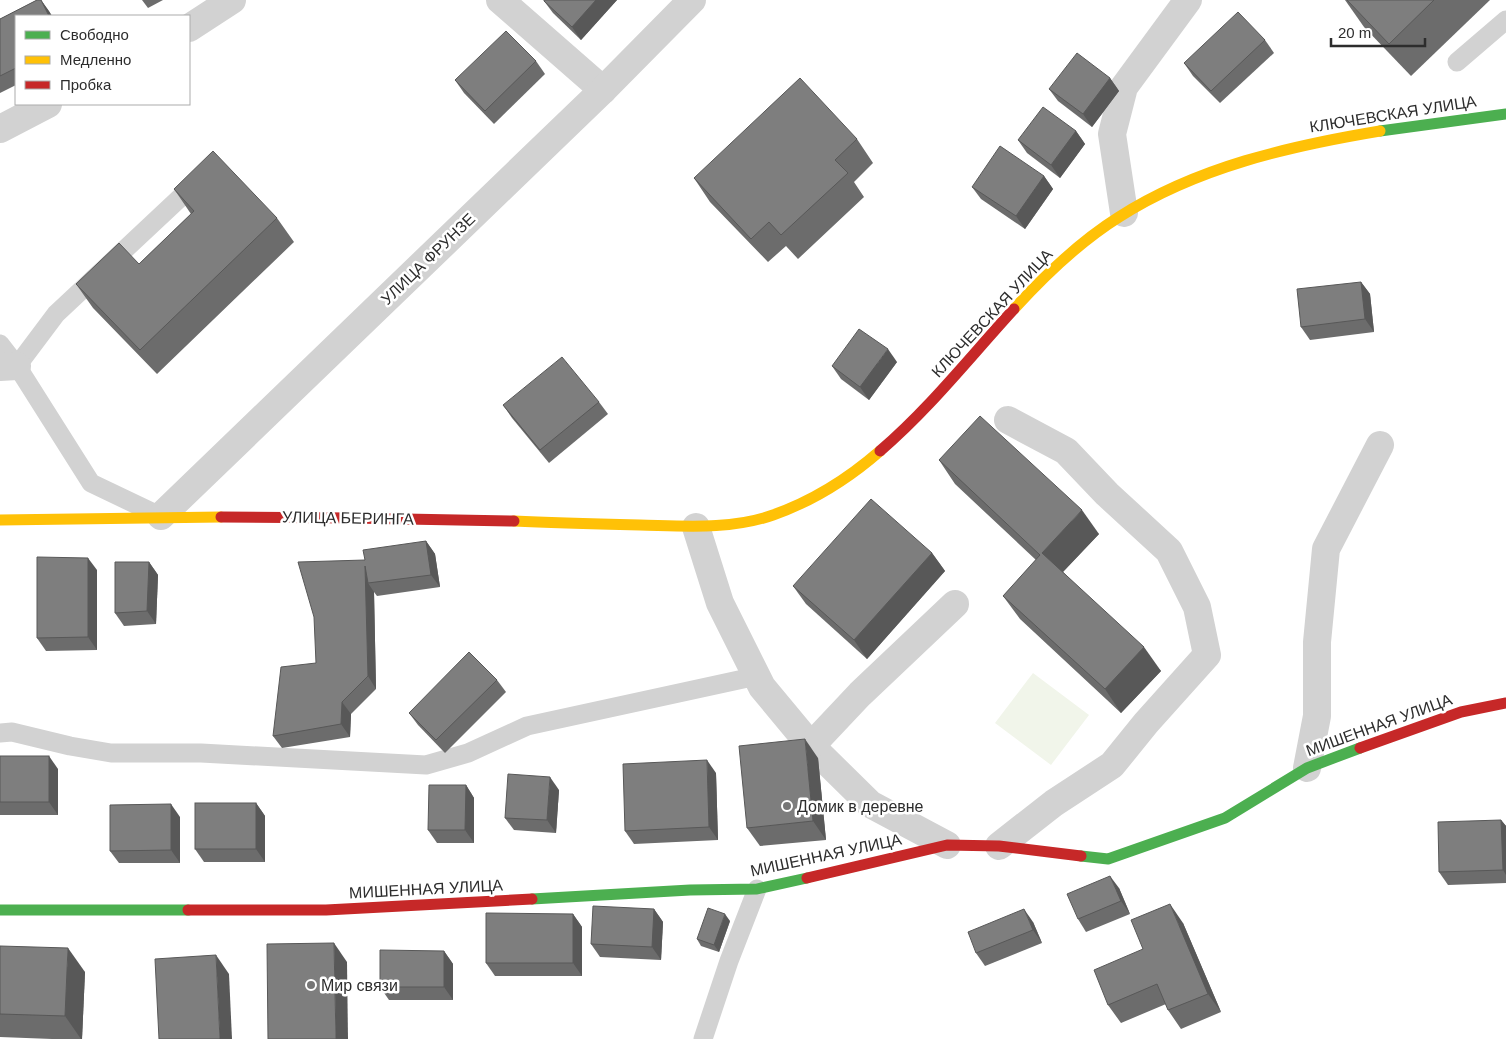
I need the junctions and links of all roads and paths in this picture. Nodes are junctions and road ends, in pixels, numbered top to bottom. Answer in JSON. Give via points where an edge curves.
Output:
{"nodes":[{"id":1,"x":232,"y":0,"type":"edge"},
{"id":2,"x":500,"y":0,"type":"edge"},
{"id":3,"x":692,"y":0,"type":"edge"},
{"id":4,"x":1188,"y":0,"type":"edge"},
{"id":5,"x":1506,"y":20,"type":"edge"},
{"id":6,"x":190,"y":27,"type":"edge"},
{"id":7,"x":1456,"y":62,"type":"dead end"},
{"id":8,"x":603,"y":90,"type":"junction"},
{"id":9,"x":46,"y":105,"type":"edge"},
{"id":10,"x":1506,"y":114,"type":"edge"},
{"id":11,"x":0,"y":129,"type":"edge"},
{"id":12,"x":214,"y":165,"type":"edge"},
{"id":13,"x":1124,"y":213,"type":"junction"},
{"id":14,"x":0,"y":344,"type":"edge"},
{"id":15,"x":8,"y":367,"type":"edge"},
{"id":16,"x":1008,"y":420,"type":"dead end"},
{"id":17,"x":1380,"y":445,"type":"dead end"},
{"id":18,"x":161,"y":516,"type":"junction"},
{"id":19,"x":0,"y":520,"type":"edge"},
{"id":20,"x":696,"y":527,"type":"junction"},
{"id":21,"x":955,"y":604,"type":"dead end"},
{"id":22,"x":757,"y":676,"type":"junction"},
{"id":23,"x":1504,"y":700,"type":"edge"},
{"id":24,"x":0,"y":732,"type":"edge"},
{"id":25,"x":812,"y":746,"type":"junction"},
{"id":26,"x":1308,"y":768,"type":"junction"},
{"id":27,"x":947,"y":845,"type":"junction"},
{"id":28,"x":999,"y":846,"type":"junction"},
{"id":29,"x":757,"y":889,"type":"junction"},
{"id":30,"x":0,"y":910,"type":"edge"},
{"id":31,"x":703,"y":1039,"type":"edge"}],
"edges":[{"from":1,"to":6,"type":"street"},
{"from":2,"to":8,"type":"street"},
{"from":3,"to":8,"type":"street","name":"УЛИЦА ФРУНЗЕ"},
{"from":4,"to":13,"type":"street","via":[[1124,87],[1112,134]]},
{"from":5,"to":7,"type":"lane"},
{"from":8,"to":18,"type":"street","name":"УЛИЦА ФРУНЗЕ"},
{"from":9,"to":11,"type":"street"},
{"from":10,"to":13,"type":"main road","name":"КЛЮЧЕВСКАЯ УЛИЦА","via":[[1381,129],[1323,140],[1224,167],[1173,187]]},
{"from":12,"to":15,"type":"lane","via":[[56,314]]},
{"from":13,"to":20,"type":"main road","name":"КЛЮЧЕВСКАЯ УЛИЦА","via":[[1098,230],[1050,271],[914,420],[852,474],[772,515]]},
{"from":14,"to":15,"type":"lane"},
{"from":15,"to":18,"type":"lane","via":[[91,483]]},
{"from":16,"to":28,"type":"street","via":[[1066,451],[1169,551],[1196,607],[1207,655],[1112,765],[1054,803]]},
{"from":17,"to":26,"type":"street","via":[[1326,549],[1317,642],[1317,716]]},
{"from":18,"to":19,"type":"main road","name":"УЛИЦА БЕРИНГА"},
{"from":18,"to":20,"type":"main road","name":"УЛИЦА БЕРИНГА"},
{"from":20,"to":22,"type":"street","via":[[720,603]]},
{"from":21,"to":25,"type":"street","via":[[860,694]]},
{"from":22,"to":24,"type":"lane","via":[[527,726],[468,752],[426,765],[201,753],[111,754]]},
{"from":22,"to":25,"type":"street","via":[[762,687]]},
{"from":23,"to":26,"type":"main road","name":"МИШЕННАЯ УЛИЦА","via":[[1461,712]]},
{"from":25,"to":27,"type":"street","via":[[870,804]]},
{"from":26,"to":28,"type":"main road","name":"МИШЕННАЯ УЛИЦА","via":[[1225,818],[1108,859]]},
{"from":27,"to":28,"type":"main road","name":"МИШЕННАЯ УЛИЦА"},
{"from":27,"to":29,"type":"main road","name":"МИШЕННАЯ УЛИЦА"},
{"from":29,"to":30,"type":"main road","name":"МИШЕННАЯ УЛИЦА","via":[[326,910]]},
{"from":29,"to":31,"type":"lane"}]}
